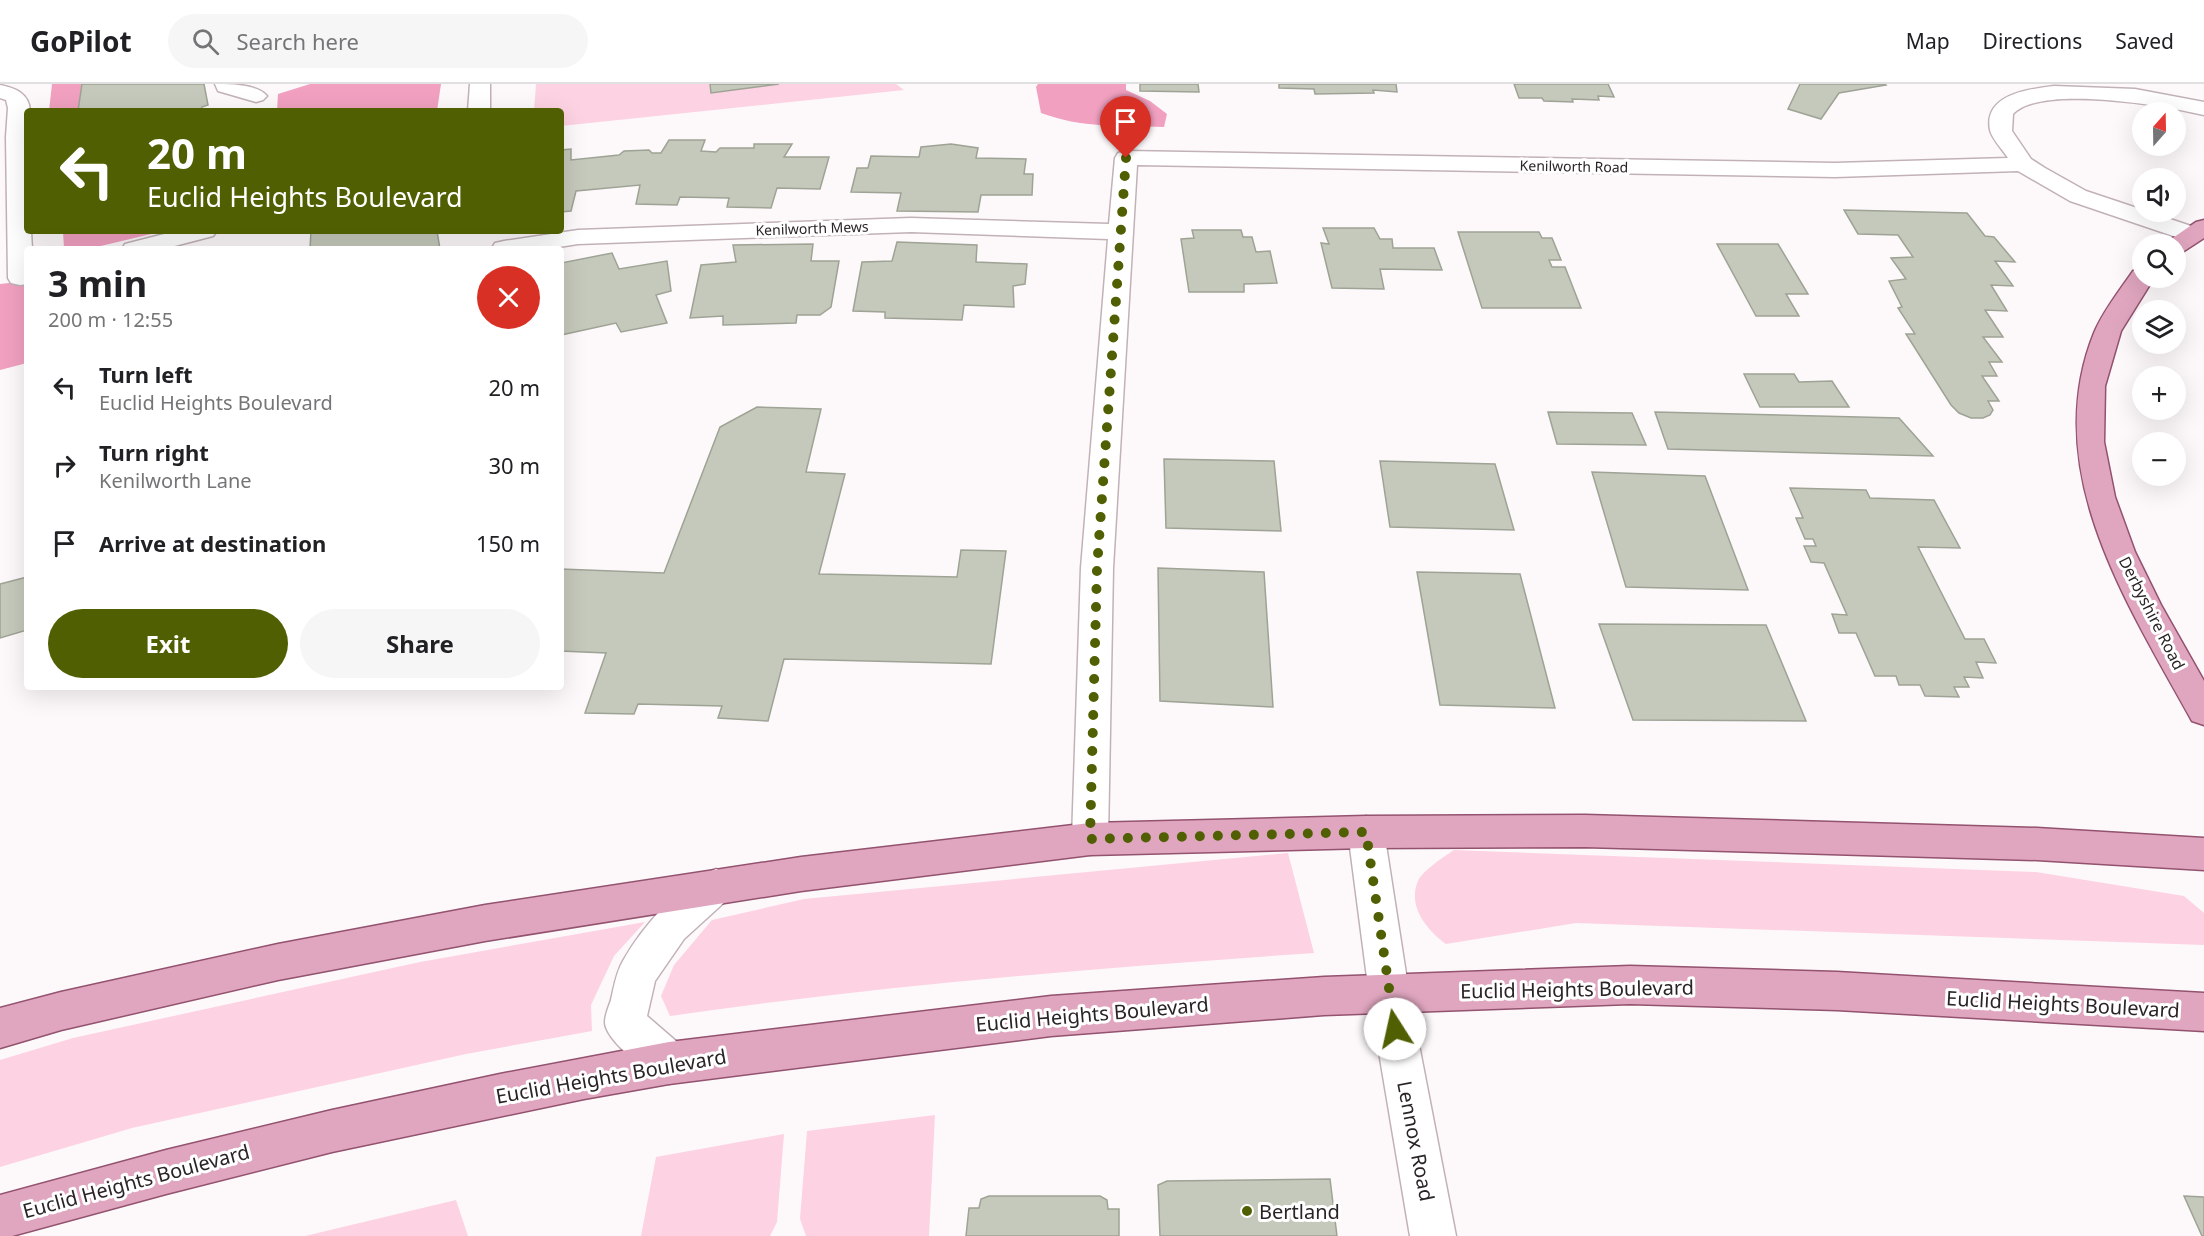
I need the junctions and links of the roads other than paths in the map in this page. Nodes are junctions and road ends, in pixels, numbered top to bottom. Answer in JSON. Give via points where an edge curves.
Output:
{"nodes":[{"id":1,"x":225,"y":84,"type":"edge"},
{"id":2,"x":480,"y":84,"type":"edge"},
{"id":3,"x":2051,"y":85,"type":"edge"},
{"id":4,"x":0,"y":91,"type":"edge"},
{"id":5,"x":256,"y":96,"type":"dead end"},
{"id":6,"x":479,"y":108,"type":"edge"},
{"id":7,"x":2204,"y":109,"type":"edge"},
{"id":8,"x":2023,"y":164,"type":"junction"},
{"id":9,"x":1120,"y":232,"type":"junction"},
{"id":10,"x":192,"y":234,"type":"edge"},
{"id":11,"x":2190,"y":236,"type":"edge"},
{"id":12,"x":146,"y":246,"type":"edge"},
{"id":13,"x":517,"y":246,"type":"edge"},
{"id":14,"x":16,"y":279,"type":"edge"},
{"id":15,"x":2134,"y":288,"type":"edge"},
{"id":16,"x":2204,"y":711,"type":"edge"},
{"id":17,"x":1366,"y":832,"type":"junction"},
{"id":18,"x":1090,"y":839,"type":"junction"},
{"id":19,"x":2204,"y":854,"type":"edge"},
{"id":20,"x":716,"y":886,"type":"junction"},
{"id":21,"x":1389,"y":993,"type":"junction"},
{"id":22,"x":2204,"y":1012,"type":"edge"},
{"id":23,"x":0,"y":1028,"type":"edge"},
{"id":24,"x":669,"y":1063,"type":"junction"},
{"id":25,"x":0,"y":1218,"type":"edge"},
{"id":26,"x":1433,"y":1236,"type":"edge"}],
"edges":[{"from":1,"to":5,"type":"street"},
{"from":2,"to":6,"type":"street"},
{"from":3,"to":7,"type":"street","via":[[2118,90]]},
{"from":3,"to":8,"type":"street","via":[[2016,99],[2002,113],[2001,131]]},
{"from":4,"to":14,"type":"street","via":[[13,96],[19,108]]},
{"from":8,"to":9,"type":"street","name":"Kenilworth Road","via":[[1835,170],[1126,158]]},
{"from":8,"to":11,"type":"street","via":[[2078,196]]},
{"from":9,"to":13,"type":"street","name":"Kenilworth Mews","via":[[888,226],[578,237]]},
{"from":9,"to":18,"type":"street","via":[[1097,568]]},
{"from":10,"to":12,"type":"street"},
{"from":15,"to":16,"type":"main road","name":"Derbyshire Road","via":[[2110,323],[2093,376],[2088,411],[2090,453],[2100,504],[2135,588]]},
{"from":17,"to":18,"type":"main road"},
{"from":17,"to":19,"type":"main road","via":[[1596,831],[2037,844]]},
{"from":17,"to":21,"type":"street","name":"Lennox Road"},
{"from":18,"to":20,"type":"main road"},
{"from":20,"to":23,"type":"main road","via":[[485,922],[278,962]]},
{"from":20,"to":24,"type":"street","via":[[670,926],[637,974],[626,1023]]},
{"from":21,"to":22,"type":"main road","name":"Euclid Heights Boulevard","via":[[1630,985],[1837,991]]},
{"from":21,"to":24,"type":"main road","name":"Euclid Heights Boulevard","via":[[1051,1016]]},
{"from":21,"to":26,"type":"street","name":"Lennox Road"},
{"from":24,"to":25,"type":"main road","name":"Euclid Heights Boulevard","via":[[393,1116],[117,1184]]}]}
